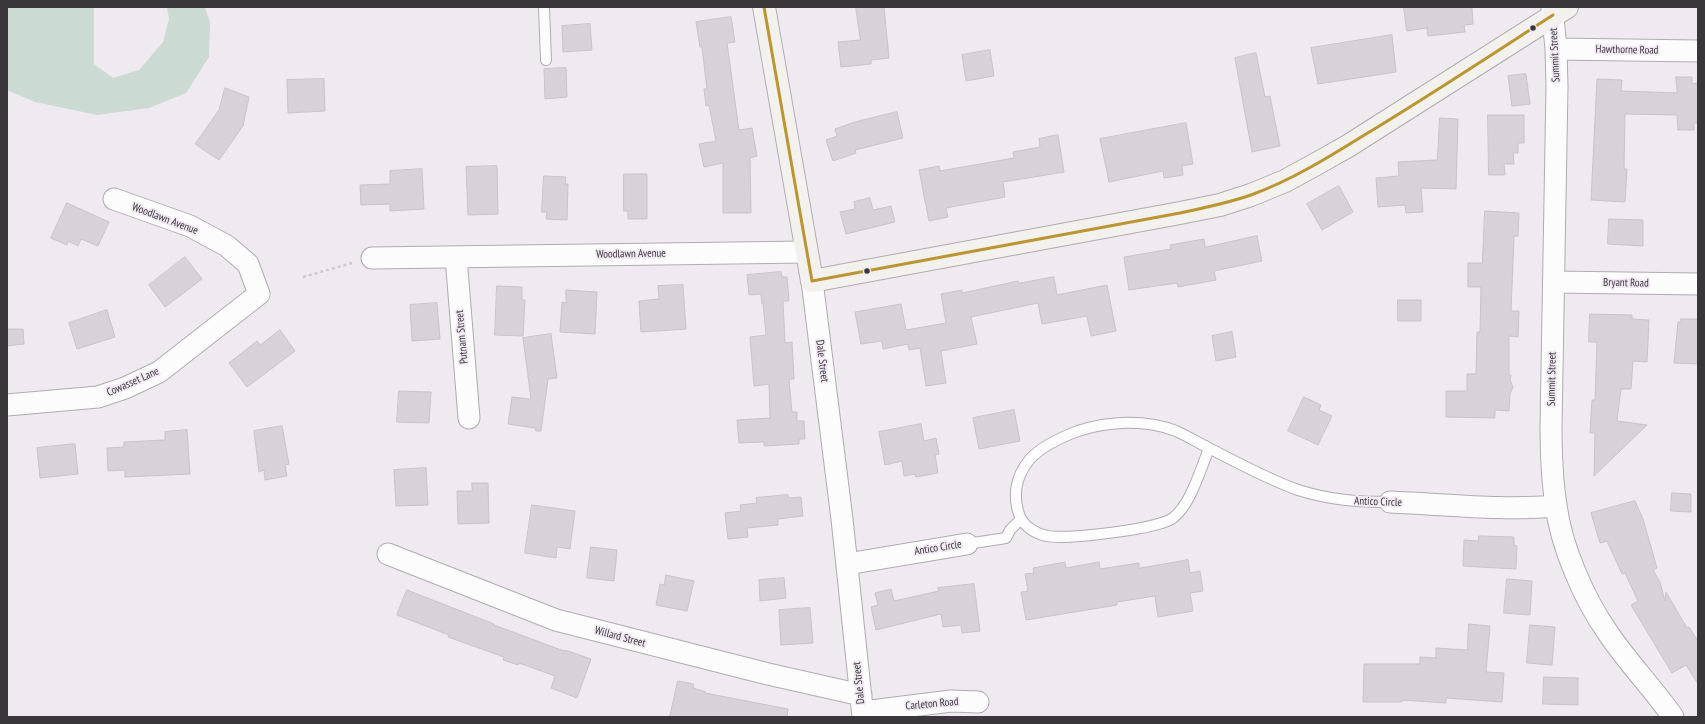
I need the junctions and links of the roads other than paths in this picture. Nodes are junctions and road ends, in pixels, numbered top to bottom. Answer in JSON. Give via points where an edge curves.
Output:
{"nodes":[{"id":1,"x":544,"y":7,"type":"edge"},
{"id":2,"x":764,"y":7,"type":"edge"},
{"id":3,"x":1557,"y":10,"type":"edge"},
{"id":4,"x":1556,"y":49,"type":"junction"},
{"id":5,"x":1698,"y":51,"type":"edge"},
{"id":6,"x":546,"y":60,"type":"dead end"},
{"id":7,"x":114,"y":199,"type":"dead end"},
{"id":8,"x":806,"y":252,"type":"junction"},
{"id":9,"x":456,"y":257,"type":"junction"},
{"id":10,"x":372,"y":258,"type":"road end"},
{"id":11,"x":812,"y":281,"type":"junction"},
{"id":12,"x":1554,"y":282,"type":"junction"},
{"id":13,"x":1698,"y":284,"type":"edge"},
{"id":14,"x":259,"y":294,"type":"joint"},
{"id":15,"x":7,"y":404,"type":"edge"},
{"id":16,"x":469,"y":418,"type":"dead end"},
{"id":17,"x":1209,"y":449,"type":"junction"},
{"id":18,"x":1390,"y":502,"type":"joint"},
{"id":19,"x":1556,"y":506,"type":"junction"},
{"id":20,"x":1021,"y":518,"type":"junction"},
{"id":21,"x":967,"y":544,"type":"joint"},
{"id":22,"x":388,"y":554,"type":"dead end"},
{"id":23,"x":847,"y":564,"type":"junction"},
{"id":24,"x":978,"y":702,"type":"dead end"},
{"id":25,"x":862,"y":708,"type":"edge"},
{"id":26,"x":1673,"y":717,"type":"edge"}],
"edges":[{"from":1,"to":6,"type":"lane"},
{"from":2,"to":8,"type":"street","name":"Dale Street"},
{"from":3,"to":4,"type":"street","name":"Summit Street"},
{"from":3,"to":11,"type":"street","via":[[1348,146],[1285,181],[1251,195],[1220,205],[1180,213]]},
{"from":4,"to":5,"type":"street","name":"Hawthorne Road"},
{"from":4,"to":12,"type":"street","name":"Summit Street"},
{"from":7,"to":14,"type":"street","name":"Woodlawn Avenue","via":[[190,226],[227,246],[248,264]]},
{"from":8,"to":9,"type":"street","name":"Woodlawn Avenue"},
{"from":8,"to":11,"type":"street","name":"Dale Street"},
{"from":9,"to":10,"type":"street"},
{"from":9,"to":16,"type":"street","name":"Putnam Street"},
{"from":11,"to":23,"type":"street","name":"Dale Street"},
{"from":12,"to":13,"type":"street","name":"Bryant Road"},
{"from":12,"to":19,"type":"street","name":"Summit Street","via":[[1551,426]]},
{"from":14,"to":15,"type":"street","name":"Cowasset Lane","via":[[159,372],[124,388],[98,397]]},
{"from":17,"to":18,"type":"lane","name":"Antico Circle","via":[[1296,489],[1352,502]]},
{"from":17,"to":20,"type":"lane","name":"Antico Circle","via":[[1184,507],[1172,519],[1159,525],[1065,537],[1047,536],[1031,531]]},
{"from":17,"to":20,"type":"lane","name":"Antico Circle","via":[[1175,431],[1148,424],[1094,426],[1073,433],[1053,442],[1022,469],[1017,484],[1016,502]]},
{"from":18,"to":19,"type":"street","name":"Antico Circle","via":[[1494,509]]},
{"from":19,"to":26,"type":"street","name":"Summit Street","via":[[1565,541],[1589,603],[1626,660]]},
{"from":20,"to":21,"type":"lane","name":"Antico Circle","via":[[1006,538]]},
{"from":21,"to":23,"type":"street","name":"Antico Circle"},
{"from":22,"to":25,"type":"street","name":"Willard Street","via":[[556,620],[752,670]]},
{"from":23,"to":25,"type":"street","name":"Dale Street"},
{"from":24,"to":25,"type":"street","name":"Carleton Road","via":[[951,701]]}]}
